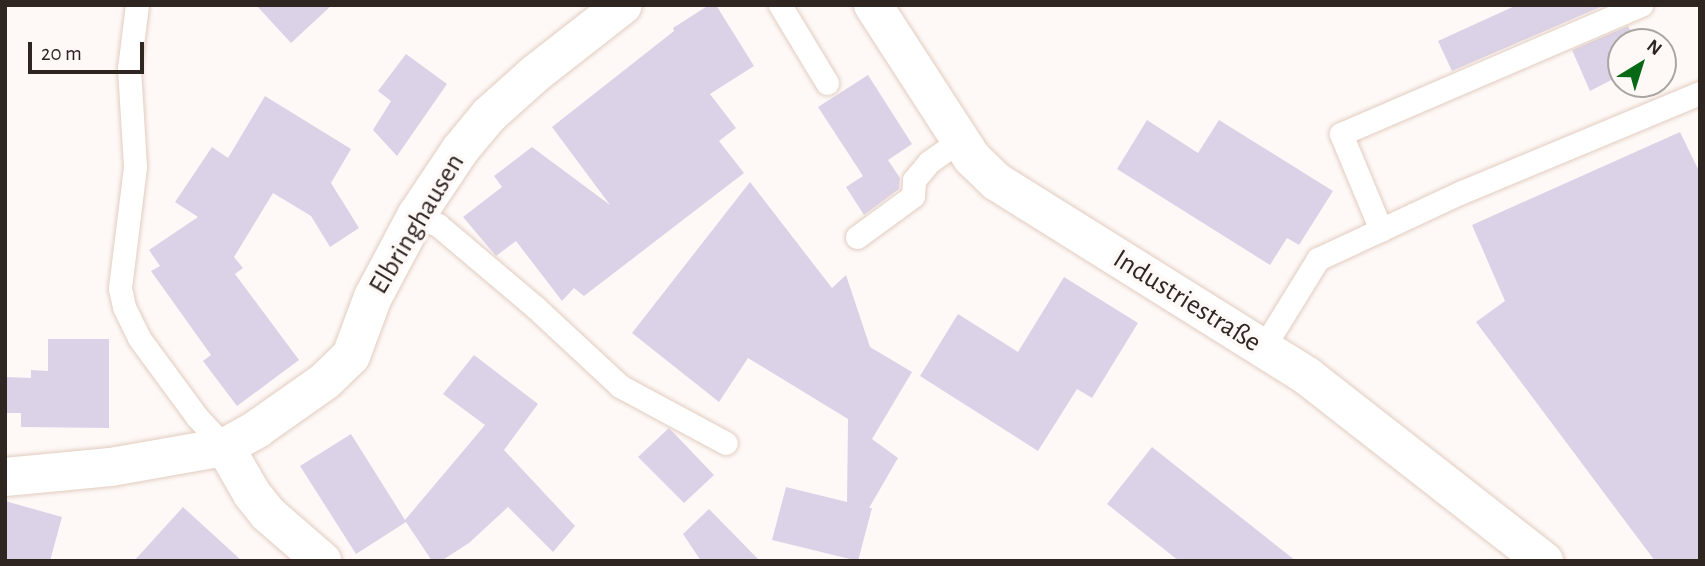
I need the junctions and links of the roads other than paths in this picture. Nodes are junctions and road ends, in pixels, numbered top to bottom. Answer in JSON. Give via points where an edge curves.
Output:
{"nodes":[{"id":1,"x":136,"y":5,"type":"edge"},
{"id":2,"x":623,"y":5,"type":"edge"},
{"id":3,"x":780,"y":5,"type":"edge"},
{"id":4,"x":873,"y":5,"type":"edge"},
{"id":5,"x":1641,"y":5,"type":"edge"},
{"id":6,"x":827,"y":83,"type":"dead end"},
{"id":7,"x":1700,"y":93,"type":"edge"},
{"id":8,"x":960,"y":140,"type":"junction"},
{"id":9,"x":416,"y":216,"type":"junction"},
{"id":10,"x":1381,"y":230,"type":"junction"},
{"id":11,"x":857,"y":237,"type":"dead end"},
{"id":12,"x":1263,"y":348,"type":"junction"},
{"id":13,"x":726,"y":443,"type":"dead end"},
{"id":14,"x":225,"y":447,"type":"junction"},
{"id":15,"x":5,"y":477,"type":"edge"},
{"id":16,"x":322,"y":561,"type":"edge"},
{"id":17,"x":1544,"y":561,"type":"edge"}],
"edges":[{"from":1,"to":14,"type":"lane","via":[[129,68],[135,167],[120,288],[139,338],[197,418]]},
{"from":2,"to":9,"type":"street","name":"Elbringhausen","via":[[489,116]]},
{"from":3,"to":6,"type":"lane"},
{"from":4,"to":8,"type":"street","name":"Industriestraße"},
{"from":5,"to":10,"type":"lane","via":[[1341,134]]},
{"from":7,"to":10,"type":"lane"},
{"from":8,"to":11,"type":"lane","via":[[929,162],[914,180],[914,195]]},
{"from":8,"to":12,"type":"street","name":"Industriestraße","via":[[997,182]]},
{"from":9,"to":13,"type":"lane","via":[[448,233],[620,386]]},
{"from":9,"to":14,"type":"street","name":"Elbringhausen","via":[[373,297],[351,356],[314,389]]},
{"from":10,"to":12,"type":"lane","via":[[1318,259]]},
{"from":12,"to":17,"type":"street","name":"Industriestraße","via":[[1336,397]]},
{"from":14,"to":15,"type":"street","name":"Elbringhausen","via":[[111,467]]},
{"from":14,"to":16,"type":"street","via":[[268,514]]}]}
